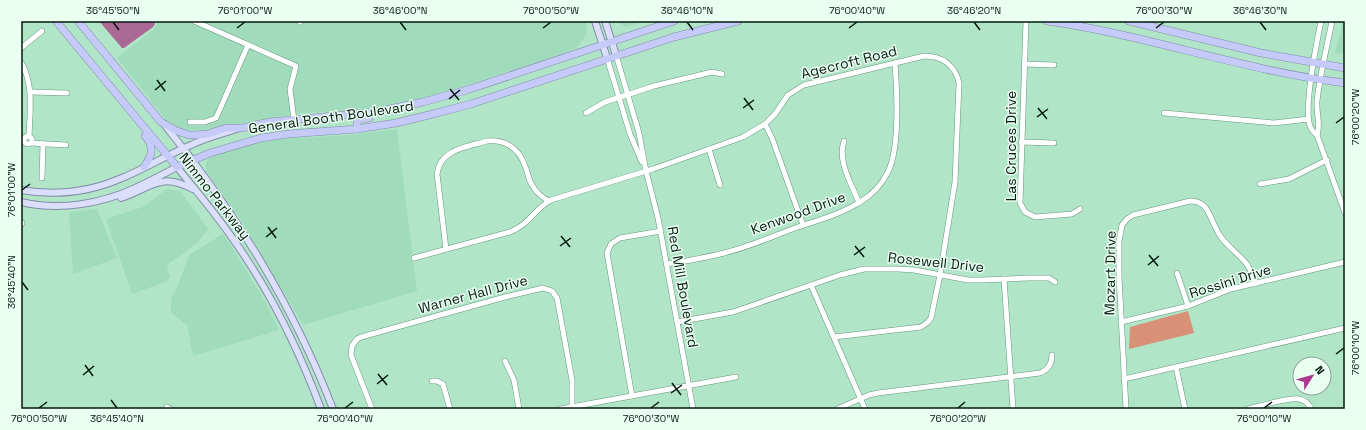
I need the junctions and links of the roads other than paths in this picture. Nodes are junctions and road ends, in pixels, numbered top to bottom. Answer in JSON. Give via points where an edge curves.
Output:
{"nodes":[{"id":1,"x":56,"y":21,"type":"edge"},
{"id":2,"x":78,"y":21,"type":"edge"},
{"id":3,"x":194,"y":21,"type":"edge"},
{"id":4,"x":595,"y":21,"type":"edge"},
{"id":5,"x":605,"y":21,"type":"edge"},
{"id":6,"x":674,"y":21,"type":"edge"},
{"id":7,"x":738,"y":21,"type":"edge"},
{"id":8,"x":1026,"y":21,"type":"edge"},
{"id":9,"x":1047,"y":21,"type":"edge"},
{"id":10,"x":1128,"y":21,"type":"edge"},
{"id":11,"x":1321,"y":21,"type":"edge"},
{"id":12,"x":1332,"y":21,"type":"edge"},
{"id":13,"x":42,"y":31,"type":"dead end"},
{"id":14,"x":612,"y":41,"type":"junction"},
{"id":15,"x":603,"y":44,"type":"junction"},
{"id":16,"x":248,"y":45,"type":"junction"},
{"id":17,"x":21,"y":48,"type":"edge"},
{"id":18,"x":616,"y":55,"type":"junction"},
{"id":19,"x":607,"y":58,"type":"junction"},
{"id":20,"x":21,"y":62,"type":"edge"},
{"id":21,"x":896,"y":63,"type":"junction"},
{"id":22,"x":1314,"y":63,"type":"junction"},
{"id":23,"x":1024,"y":64,"type":"junction"},
{"id":24,"x":1324,"y":64,"type":"junction"},
{"id":25,"x":1054,"y":65,"type":"dead end"},
{"id":26,"x":1345,"y":68,"type":"edge"},
{"id":27,"x":722,"y":74,"type":"dead end"},
{"id":28,"x":1312,"y":78,"type":"junction"},
{"id":29,"x":1321,"y":79,"type":"junction"},
{"id":30,"x":1345,"y":83,"type":"edge"},
{"id":31,"x":108,"y":84,"type":"junction"},
{"id":32,"x":31,"y":92,"type":"junction"},
{"id":33,"x":67,"y":93,"type":"dead end"},
{"id":34,"x":628,"y":94,"type":"junction"},
{"id":35,"x":619,"y":97,"type":"junction"},
{"id":36,"x":404,"y":106,"type":"junction"},
{"id":37,"x":586,"y":113,"type":"dead end"},
{"id":38,"x":1164,"y":113,"type":"dead end"},
{"id":39,"x":1309,"y":119,"type":"junction"},
{"id":40,"x":294,"y":120,"type":"junction"},
{"id":41,"x":162,"y":122,"type":"junction"},
{"id":42,"x":190,"y":122,"type":"dead end"},
{"id":43,"x":765,"y":124,"type":"junction"},
{"id":44,"x":242,"y":128,"type":"junction"},
{"id":45,"x":357,"y":129,"type":"junction"},
{"id":46,"x":1317,"y":135,"type":"junction"},
{"id":47,"x":29,"y":137,"type":"junction"},
{"id":48,"x":23,"y":141,"type":"edge"},
{"id":49,"x":844,"y":141,"type":"dead end"},
{"id":50,"x":1021,"y":142,"type":"junction"},
{"id":51,"x":31,"y":143,"type":"junction"},
{"id":52,"x":1054,"y":143,"type":"dead end"},
{"id":53,"x":43,"y":144,"type":"junction"},
{"id":54,"x":66,"y":145,"type":"dead end"},
{"id":55,"x":182,"y":148,"type":"junction"},
{"id":56,"x":709,"y":149,"type":"junction"},
{"id":57,"x":167,"y":156,"type":"junction"},
{"id":58,"x":191,"y":160,"type":"junction"},
{"id":59,"x":1326,"y":160,"type":"junction"},
{"id":60,"x":177,"y":167,"type":"junction"},
{"id":61,"x":144,"y":168,"type":"junction"},
{"id":62,"x":646,"y":171,"type":"junction"},
{"id":63,"x":42,"y":178,"type":"dead end"},
{"id":64,"x":1260,"y":184,"type":"dead end"},
{"id":65,"x":720,"y":185,"type":"dead end"},
{"id":66,"x":194,"y":189,"type":"junction"},
{"id":67,"x":21,"y":190,"type":"edge"},
{"id":68,"x":104,"y":199,"type":"junction"},
{"id":69,"x":549,"y":201,"type":"junction"},
{"id":70,"x":21,"y":202,"type":"edge"},
{"id":71,"x":859,"y":203,"type":"junction"},
{"id":72,"x":1080,"y":209,"type":"dead end"},
{"id":73,"x":1345,"y":213,"type":"edge"},
{"id":74,"x":803,"y":225,"type":"junction"},
{"id":75,"x":661,"y":231,"type":"junction"},
{"id":76,"x":446,"y":249,"type":"junction"},
{"id":77,"x":414,"y":258,"type":"dead end"},
{"id":78,"x":1345,"y":262,"type":"edge"},
{"id":79,"x":667,"y":264,"type":"junction"},
{"id":80,"x":1177,"y":273,"type":"dead end"},
{"id":81,"x":940,"y":274,"type":"junction"},
{"id":82,"x":1004,"y":280,"type":"junction"},
{"id":83,"x":1055,"y":282,"type":"dead end"},
{"id":84,"x":1255,"y":284,"type":"junction"},
{"id":85,"x":811,"y":285,"type":"junction"},
{"id":86,"x":1188,"y":306,"type":"junction"},
{"id":87,"x":677,"y":322,"type":"junction"},
{"id":88,"x":1121,"y":322,"type":"junction"},
{"id":89,"x":1345,"y":328,"type":"edge"},
{"id":90,"x":834,"y":338,"type":"junction"},
{"id":91,"x":1052,"y":355,"type":"dead end"},
{"id":92,"x":505,"y":361,"type":"dead end"},
{"id":93,"x":1176,"y":367,"type":"junction"},
{"id":94,"x":736,"y":377,"type":"dead end"},
{"id":95,"x":1011,"y":377,"type":"junction"},
{"id":96,"x":1124,"y":379,"type":"junction"},
{"id":97,"x":432,"y":381,"type":"dead end"},
{"id":98,"x":689,"y":386,"type":"junction"},
{"id":99,"x":632,"y":396,"type":"junction"},
{"id":100,"x":860,"y":399,"type":"junction"},
{"id":101,"x":572,"y":408,"type":"edge"},
{"id":102,"x":321,"y":409,"type":"edge"},
{"id":103,"x":333,"y":409,"type":"edge"},
{"id":104,"x":372,"y":409,"type":"edge"},
{"id":105,"x":450,"y":409,"type":"edge"},
{"id":106,"x":519,"y":409,"type":"edge"},
{"id":107,"x":560,"y":409,"type":"edge"},
{"id":108,"x":693,"y":409,"type":"edge"},
{"id":109,"x":837,"y":409,"type":"edge"},
{"id":110,"x":864,"y":409,"type":"edge"},
{"id":111,"x":1014,"y":409,"type":"edge"},
{"id":112,"x":1126,"y":409,"type":"edge"},
{"id":113,"x":1186,"y":409,"type":"edge"},
{"id":114,"x":1248,"y":409,"type":"edge"},
{"id":115,"x":1311,"y":409,"type":"edge"}],
"edges":[{"from":1,"to":31,"type":"highway","name":"Nimmo Parkway"},
{"from":2,"to":41,"type":"highway","name":"Nimmo Parkway"},
{"from":3,"to":16,"type":"street"},
{"from":4,"to":15,"type":"main road"},
{"from":5,"to":14,"type":"main road"},
{"from":6,"to":14,"type":"highway","name":"General Booth Boulevard"},
{"from":7,"to":18,"type":"highway","name":"General Booth Boulevard"},
{"from":8,"to":23,"type":"street","name":"Las Cruces Drive"},
{"from":9,"to":28,"type":"highway","via":[[1118,34]]},
{"from":10,"to":22,"type":"highway"},
{"from":11,"to":22,"type":"street"},
{"from":12,"to":24,"type":"street"},
{"from":13,"to":17,"type":"street"},
{"from":14,"to":15,"type":"highway","name":"General Booth Boulevard"},
{"from":14,"to":18,"type":"main road"},
{"from":15,"to":19,"type":"main road"},
{"from":15,"to":36,"type":"highway","name":"General Booth Boulevard","via":[[467,90]]},
{"from":16,"to":40,"type":"street","via":[[296,66],[290,89]]},
{"from":16,"to":42,"type":"street","via":[[216,118],[205,122]]},
{"from":18,"to":19,"type":"highway","name":"General Booth Boulevard"},
{"from":18,"to":34,"type":"street","name":"Red Mill Boulevard"},
{"from":19,"to":35,"type":"street","name":"Red Mill Boulevard"},
{"from":19,"to":45,"type":"highway","name":"General Booth Boulevard","via":[[471,104]]},
{"from":20,"to":32,"type":"street"},
{"from":21,"to":43,"type":"street","name":"Agecroft Road","via":[[800,86],[788,95]]},
{"from":21,"to":71,"type":"street","name":"Kenwood Drive","via":[[896,132],[893,160],[879,186]]},
{"from":21,"to":81,"type":"street","name":"Agecroft Road","via":[[924,56],[937,57],[952,66],[959,83],[955,182]]},
{"from":22,"to":24,"type":"highway"},
{"from":22,"to":28,"type":"street"},
{"from":23,"to":25,"type":"street"},
{"from":23,"to":50,"type":"street","name":"Las Cruces Drive"},
{"from":24,"to":26,"type":"highway"},
{"from":24,"to":29,"type":"street"},
{"from":27,"to":34,"type":"street","via":[[712,72]]},
{"from":28,"to":29,"type":"highway"},
{"from":28,"to":39,"type":"street","via":[[1308,99]]},
{"from":29,"to":30,"type":"highway"},
{"from":29,"to":46,"type":"street","via":[[1317,103],[1320,128]]},
{"from":31,"to":57,"type":"highway","name":"Nimmo Parkway"},
{"from":31,"to":61,"type":"highway","via":[[119,105],[152,147],[151,156]]},
{"from":32,"to":33,"type":"street"},
{"from":32,"to":47,"type":"street"},
{"from":34,"to":35,"type":"street"},
{"from":34,"to":62,"type":"street","name":"Red Mill Boulevard"},
{"from":35,"to":37,"type":"street"},
{"from":35,"to":62,"type":"street","name":"Red Mill Boulevard","via":[[630,134]]},
{"from":36,"to":40,"type":"highway","name":"General Booth Boulevard","via":[[362,114]]},
{"from":36,"to":45,"type":"highway","via":[[387,115],[361,119],[357,122]]},
{"from":38,"to":39,"type":"street","via":[[1274,123]]},
{"from":39,"to":46,"type":"street","via":[[1310,127]]},
{"from":40,"to":44,"type":"highway","name":"General Booth Boulevard"},
{"from":41,"to":44,"type":"highway","via":[[178,132],[189,135],[204,135],[226,128]]},
{"from":41,"to":55,"type":"main road","name":"Nimmo Parkway"},
{"from":43,"to":56,"type":"street","name":"Agecroft Road","via":[[743,137]]},
{"from":43,"to":74,"type":"street"},
{"from":44,"to":55,"type":"main road","name":"General Booth Boulevard"},
{"from":45,"to":58,"type":"highway","name":"General Booth Boulevard","via":[[262,138]]},
{"from":46,"to":59,"type":"street"},
{"from":47,"to":48,"type":"street"},
{"from":47,"to":51,"type":"street","via":[[32,139]]},
{"from":48,"to":51,"type":"street"},
{"from":49,"to":71,"type":"street","via":[[842,158]]},
{"from":50,"to":52,"type":"street"},
{"from":50,"to":72,"type":"street","name":"Las Cruces Drive","via":[[1019,199],[1025,212],[1040,217],[1072,214]]},
{"from":51,"to":53,"type":"street"},
{"from":53,"to":54,"type":"street"},
{"from":53,"to":63,"type":"street"},
{"from":55,"to":57,"type":"main road","name":"General Booth Boulevard"},
{"from":55,"to":58,"type":"main road","name":"Nimmo Parkway"},
{"from":56,"to":62,"type":"street","name":"Agecroft Road"},
{"from":56,"to":65,"type":"street"},
{"from":57,"to":60,"type":"highway","name":"Nimmo Parkway"},
{"from":57,"to":61,"type":"main road","name":"General Booth Boulevard"},
{"from":58,"to":60,"type":"highway","name":"General Booth Boulevard"},
{"from":58,"to":103,"type":"main road","name":"Nimmo Parkway","via":[[241,228],[278,292],[305,344]]},
{"from":59,"to":64,"type":"street","via":[[1289,179]]},
{"from":59,"to":73,"type":"street"},
{"from":60,"to":66,"type":"main road","name":"Nimmo Parkway"},
{"from":60,"to":68,"type":"main road","name":"General Booth Boulevard","via":[[136,188]]},
{"from":61,"to":67,"type":"main road","name":"General Booth Boulevard","via":[[109,184],[80,191],[54,193]]},
{"from":62,"to":69,"type":"street","name":"Agecroft Road"},
{"from":62,"to":75,"type":"street","name":"Red Mill Boulevard"},
{"from":66,"to":68,"type":"main road","via":[[176,182],[162,181],[116,200]]},
{"from":66,"to":102,"type":"main road","name":"Nimmo Parkway","via":[[233,238],[267,293],[293,343]]},
{"from":68,"to":70,"type":"main road","name":"General Booth Boulevard","via":[[66,206],[40,206]]},
{"from":69,"to":76,"type":"street","name":"Agecroft Road","via":[[517,229]]},
{"from":69,"to":76,"type":"street","via":[[540,195],[532,184],[519,153],[505,142],[487,141],[451,152],[442,159],[437,174]]},
{"from":71,"to":74,"type":"street","name":"Kenwood Drive"},
{"from":74,"to":79,"type":"street","name":"Kenwood Drive","via":[[725,253]]},
{"from":75,"to":79,"type":"street","name":"Red Mill Boulevard"},
{"from":75,"to":99,"type":"street","via":[[620,238],[611,244],[607,253]]},
{"from":76,"to":77,"type":"street","name":"Agecroft Road"},
{"from":78,"to":84,"type":"street","name":"Rossini Drive"},
{"from":79,"to":87,"type":"street","name":"Red Mill Boulevard"},
{"from":80,"to":86,"type":"street"},
{"from":81,"to":82,"type":"street","name":"Rosewell Drive","via":[[968,280]]},
{"from":81,"to":85,"type":"street","name":"Rosewell Drive","via":[[898,269],[864,270]]},
{"from":81,"to":90,"type":"street","name":"Agecroft Road","via":[[932,315],[925,325]]},
{"from":82,"to":83,"type":"street","name":"Rosewell Drive","via":[[1049,278]]},
{"from":82,"to":95,"type":"street"},
{"from":84,"to":86,"type":"street","name":"Rossini Drive","via":[[1224,292]]},
{"from":84,"to":88,"type":"street","name":"Mozart Drive","via":[[1249,266],[1221,238],[1202,204],[1190,201],[1133,215],[1124,221],[1121,229]]},
{"from":85,"to":87,"type":"street","name":"Rosewell Drive","via":[[733,312]]},
{"from":85,"to":90,"type":"street"},
{"from":86,"to":88,"type":"street","name":"Rossini Drive"},
{"from":87,"to":98,"type":"street","name":"Red Mill Boulevard"},
{"from":88,"to":96,"type":"street","name":"Mozart Drive"},
{"from":89,"to":93,"type":"street"},
{"from":90,"to":100,"type":"street"},
{"from":91,"to":95,"type":"street","via":[[1051,364],[1046,370]]},
{"from":92,"to":106,"type":"street","via":[[514,380]]},
{"from":93,"to":96,"type":"street"},
{"from":93,"to":113,"type":"street"},
{"from":94,"to":98,"type":"street"},
{"from":95,"to":100,"type":"street","via":[[878,393]]},
{"from":95,"to":111,"type":"street"},
{"from":96,"to":112,"type":"street","name":"Mozart Drive"},
{"from":97,"to":105,"type":"street","via":[[443,384]]},
{"from":98,"to":99,"type":"street"},
{"from":98,"to":108,"type":"street","name":"Red Mill Boulevard"},
{"from":99,"to":101,"type":"street"},
{"from":100,"to":109,"type":"street"},
{"from":100,"to":110,"type":"street"},
{"from":101,"to":104,"type":"street","name":"Warner Hall Drive","via":[[572,380],[557,298],[552,291],[544,288],[404,324],[357,339],[352,346],[352,355]]},
{"from":101,"to":107,"type":"street"},
{"from":114,"to":115,"type":"street","via":[[1294,398],[1307,402]]}]}
